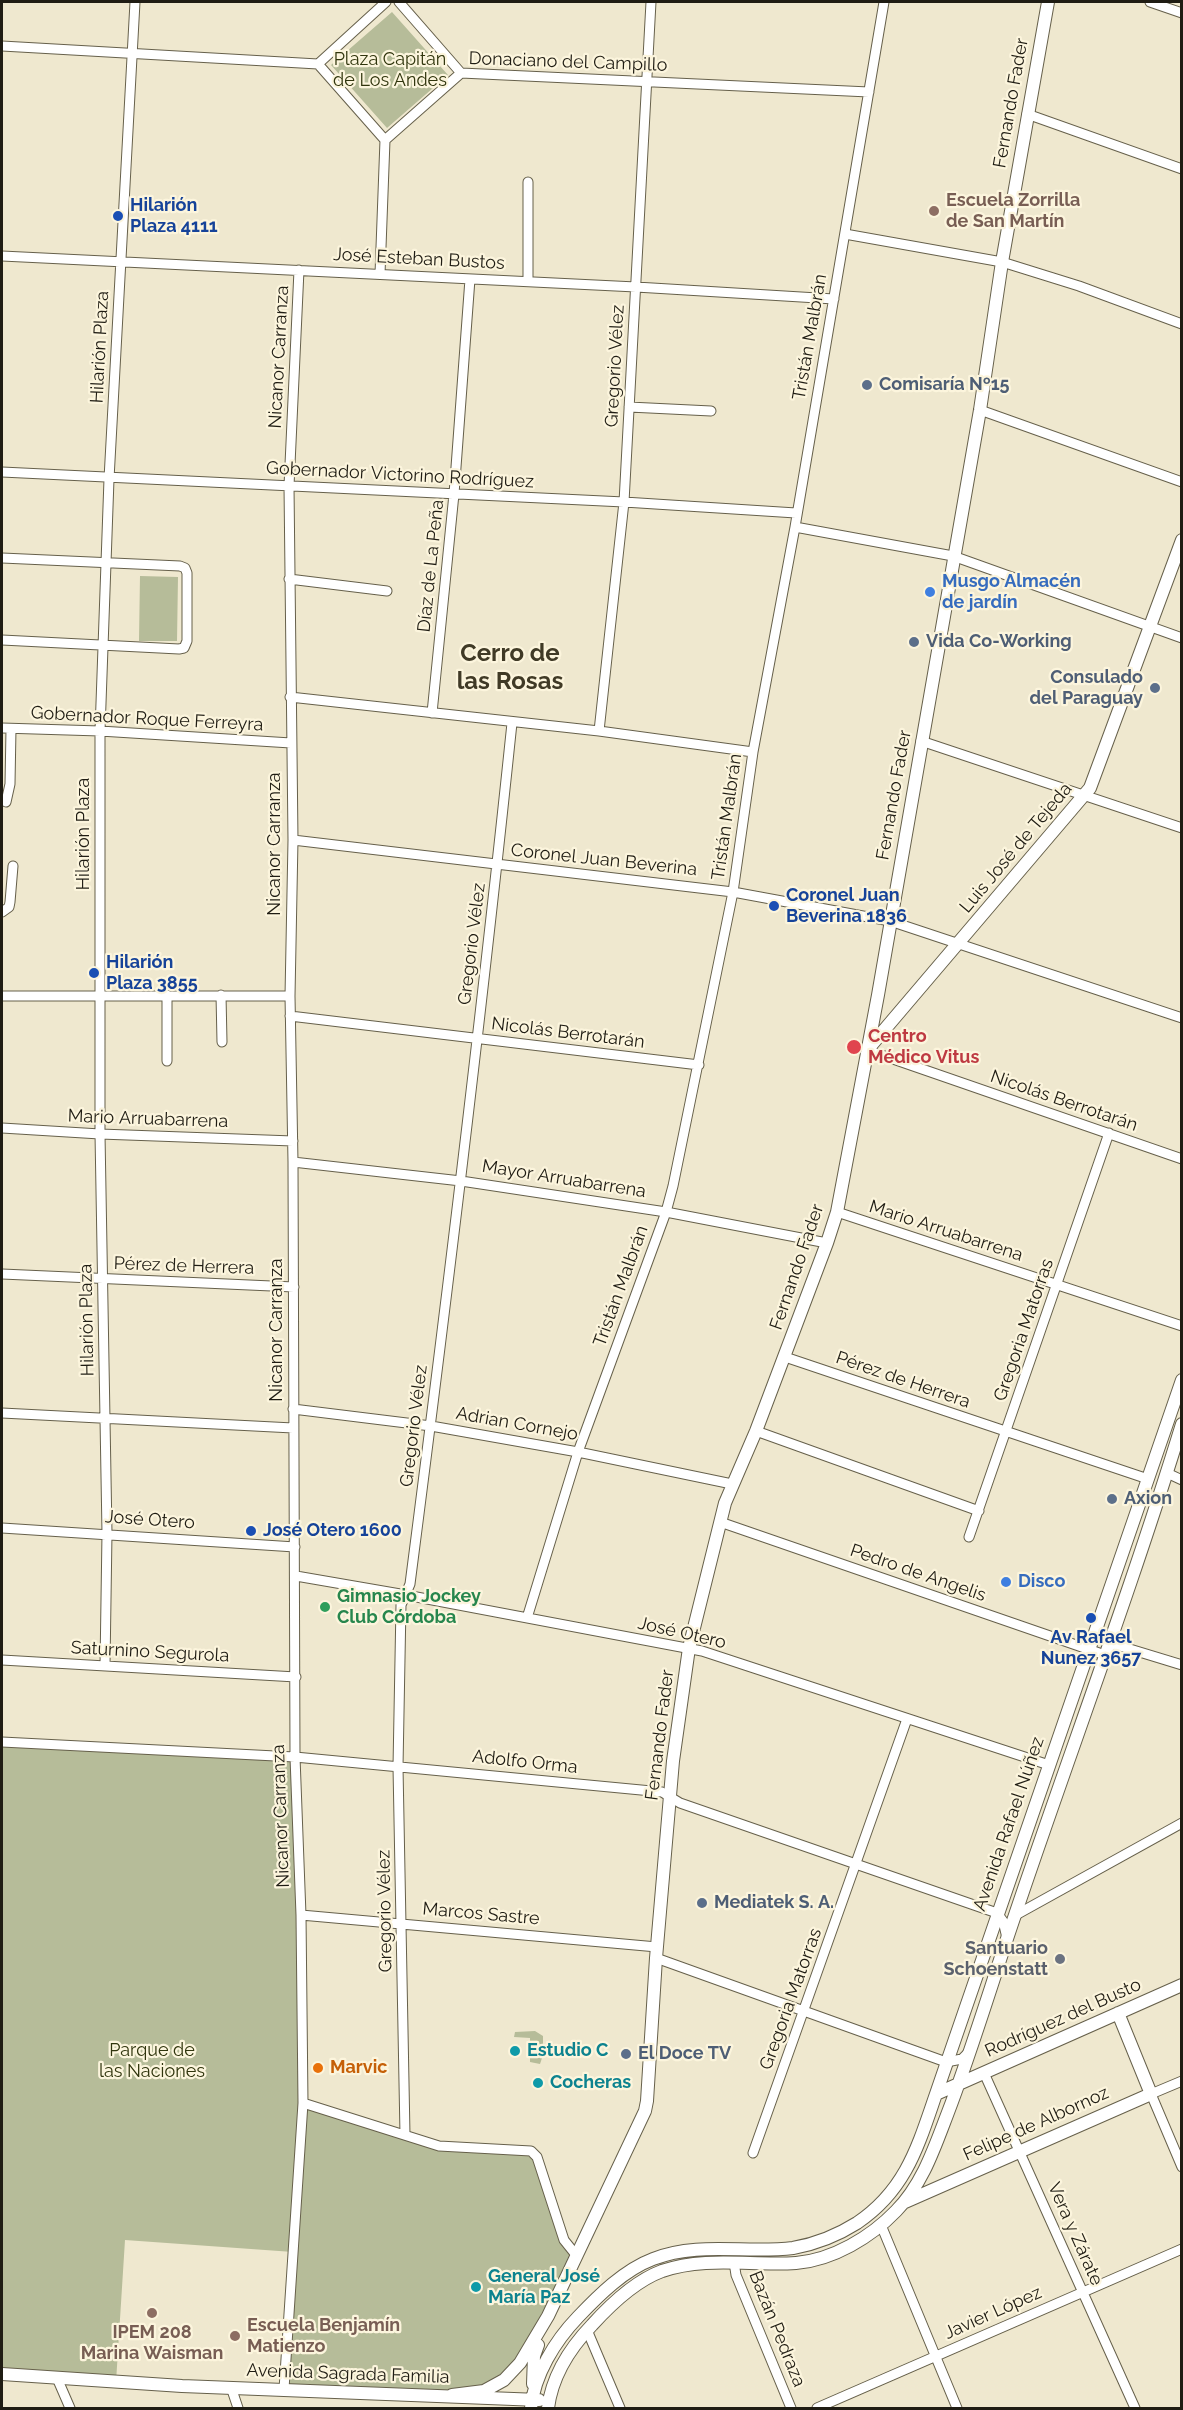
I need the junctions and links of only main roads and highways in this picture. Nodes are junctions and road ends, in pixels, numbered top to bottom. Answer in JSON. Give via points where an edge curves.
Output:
{"nodes":[{"id":1,"x":1048,"y":2,"type":"edge"},
{"id":2,"x":1182,"y":540,"type":"edge"},
{"id":3,"x":867,"y":1050,"type":"junction"},
{"id":4,"x":1182,"y":1380,"type":"edge"},
{"id":5,"x":1182,"y":1424,"type":"edge"},
{"id":6,"x":1182,"y":1985,"type":"edge"},
{"id":7,"x":1118,"y":2013,"type":"junction"},
{"id":8,"x":959,"y":2084,"type":"junction"},
{"id":9,"x":936,"y":2094,"type":"junction"},
{"id":10,"x":905,"y":2202,"type":"junction"},
{"id":11,"x":548,"y":2316,"type":"junction"},
{"id":12,"x":564,"y":2333,"type":"junction"},
{"id":13,"x":534,"y":2356,"type":"junction"},
{"id":14,"x":520,"y":2363,"type":"junction"},
{"id":15,"x":2,"y":2374,"type":"edge"},
{"id":16,"x":452,"y":2395,"type":"junction"},
{"id":17,"x":532,"y":2400,"type":"edge"},
{"id":18,"x":548,"y":2404,"type":"edge"}],
"edges":[{"from":1,"to":3,"type":"main road","name":"Fernando Fader"},
{"from":2,"to":3,"type":"main road","name":"Luis José de Tejeda","via":[[1086,795]]},
{"from":3,"to":11,"type":"main road","name":"Fernando Fader","via":[[837,1212],[756,1431],[732,1485],[689,1648],[673,1761],[645,2110]]},
{"from":4,"to":9,"type":"main road","name":"Avenida Rafael Núñez"},
{"from":5,"to":8,"type":"main road","name":"Avenida Rafael Núñez"},
{"from":6,"to":7,"type":"main road","name":"Rodríguez del Busto"},
{"from":7,"to":8,"type":"main road","name":"Rodríguez del Busto"},
{"from":7,"to":10,"type":"main road","name":"Felipe de Albornoz","via":[[1151,2094]]},
{"from":8,"to":9,"type":"main road","name":"Rodríguez del Busto"},
{"from":8,"to":10,"type":"main road","name":"Avenida Rafael Núñez","via":[[926,2168]]},
{"from":9,"to":12,"type":"main road","name":"Avenida Rafael Núñez","via":[[904,2176],[883,2202],[857,2222],[818,2242],[795,2247],[707,2248],[652,2259],[608,2288]]},
{"from":10,"to":18,"type":"main road","name":"Avenida Rafael Núñez","via":[[881,2225],[820,2259],[691,2265],[659,2272],[635,2286],[587,2330],[564,2361]]},
{"from":11,"to":13,"type":"main road"},
{"from":11,"to":14,"type":"main road","name":"Fernando Fader"},
{"from":12,"to":13,"type":"main road"},
{"from":12,"to":17,"type":"main road","name":"Avenida Rafael Núñez","via":[[550,2355]]},
{"from":13,"to":14,"type":"main road"},
{"from":13,"to":17,"type":"main road"},
{"from":14,"to":16,"type":"main road","name":"Fernando Fader","via":[[504,2380],[484,2391]]},
{"from":15,"to":16,"type":"main road","name":"Avenida Sagrada Familia"},
{"from":16,"to":17,"type":"main road","name":"Avenida Sagrada Familia"},
{"from":17,"to":18,"type":"main road","name":"Avenida Sagrada Familia"}]}
